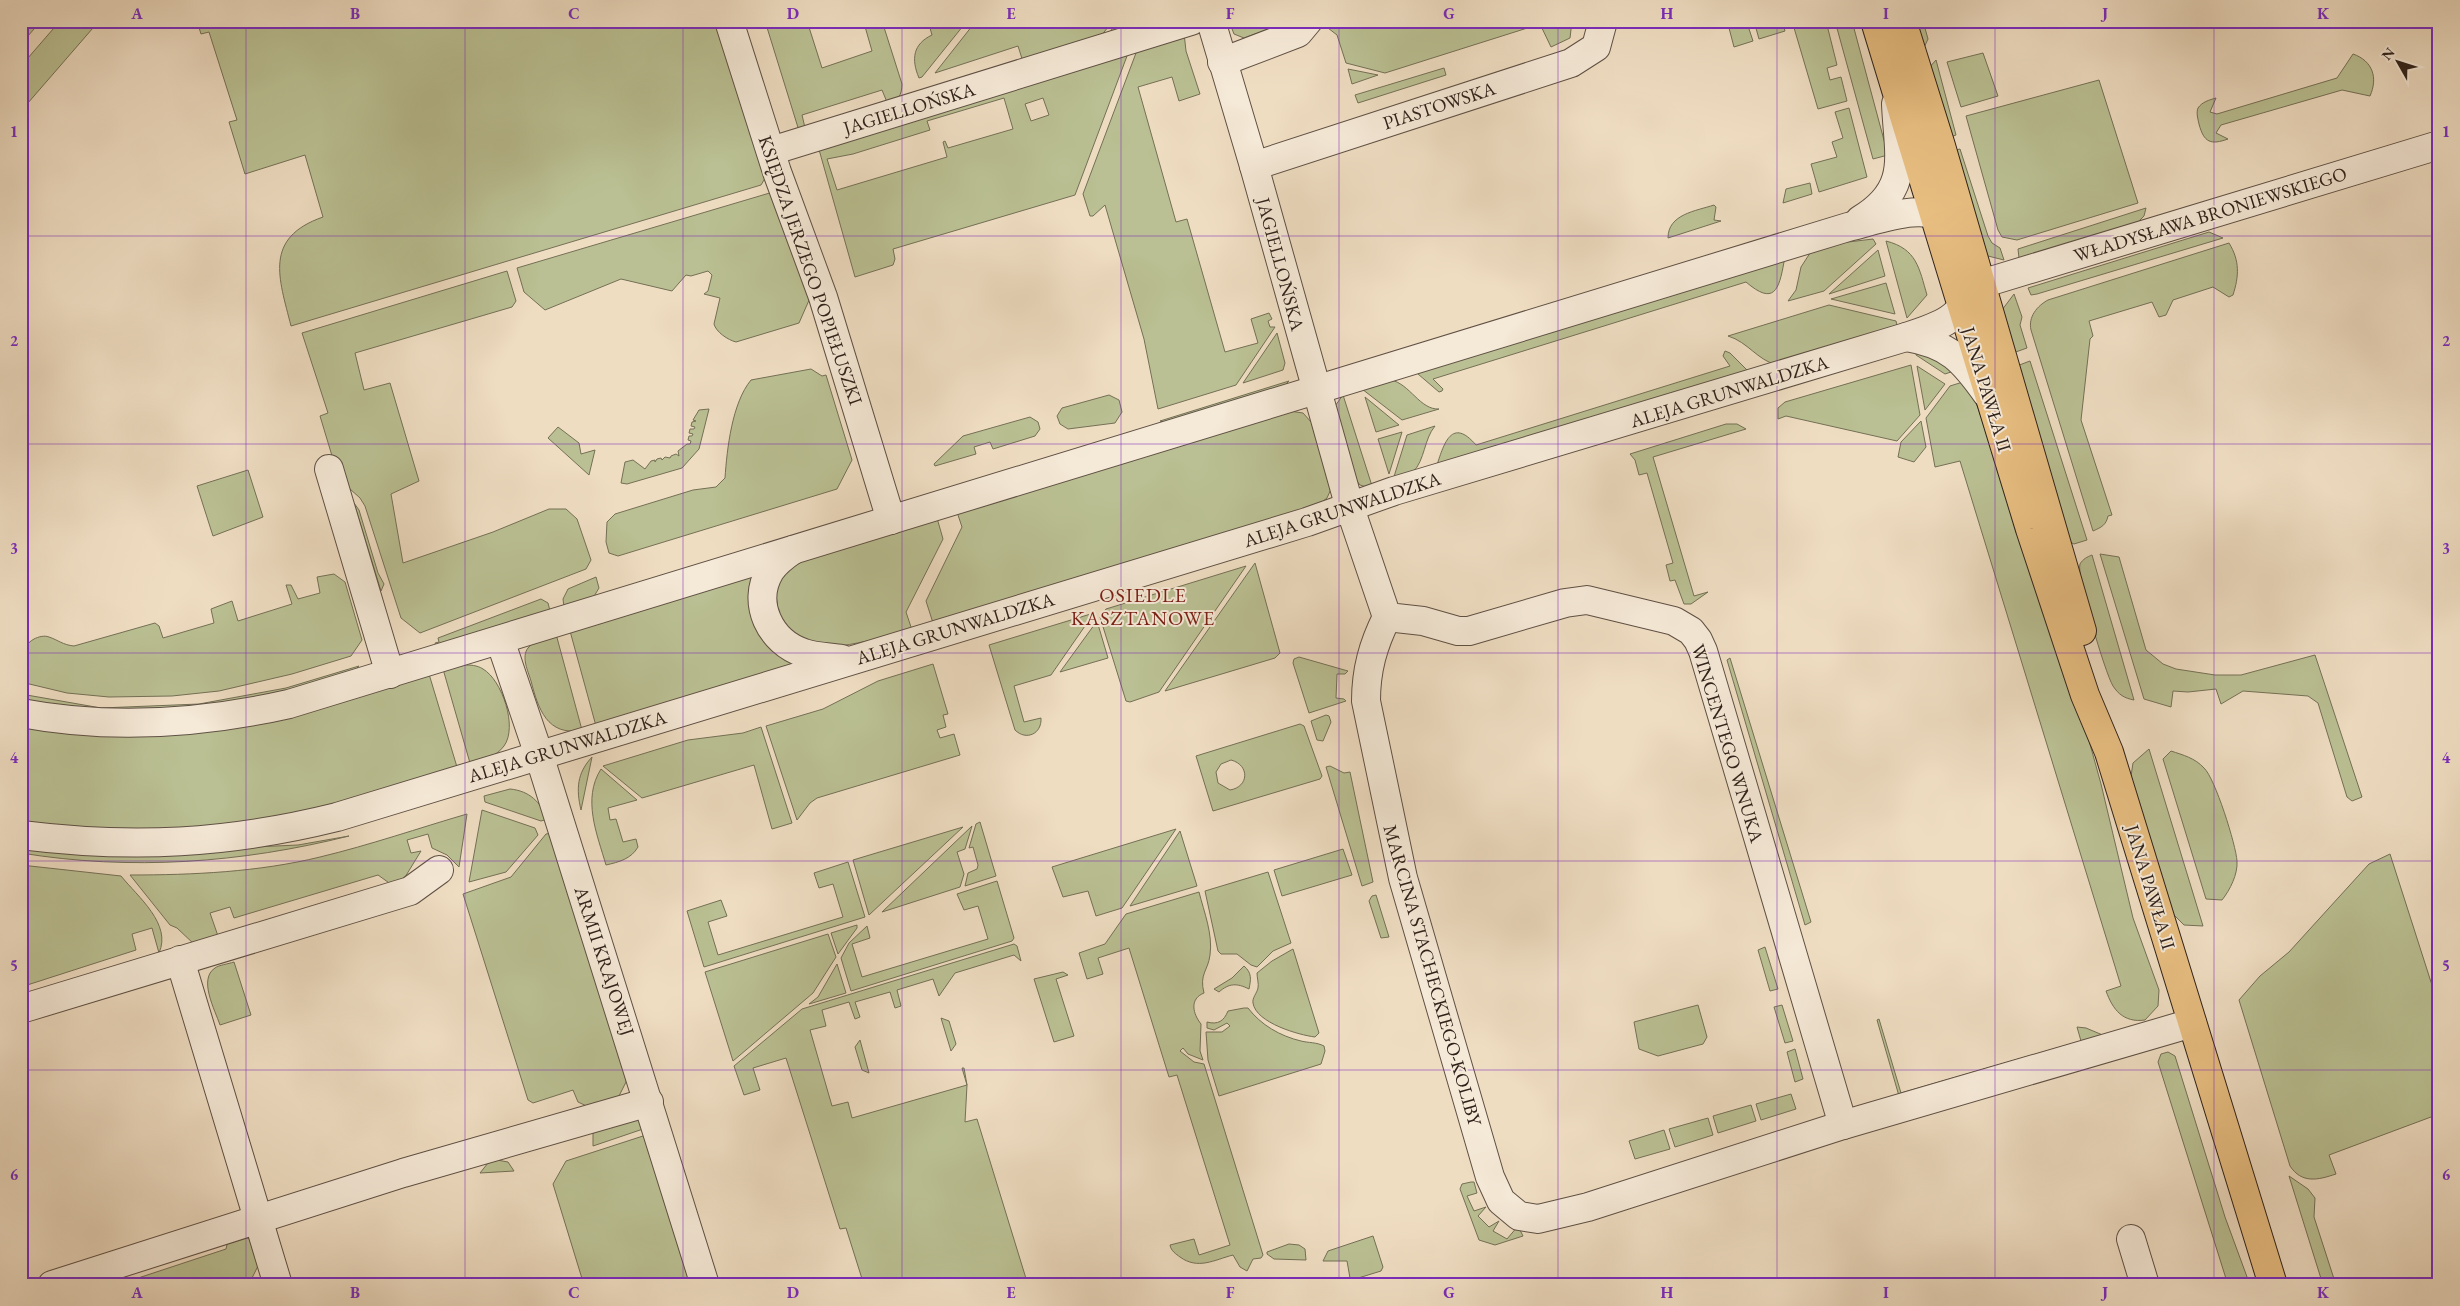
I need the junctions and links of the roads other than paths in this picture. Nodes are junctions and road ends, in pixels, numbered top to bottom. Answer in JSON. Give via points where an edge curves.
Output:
{"nodes":[{"id":1,"x":730,"y":21,"type":"edge"},
{"id":2,"x":1191,"y":21,"type":"edge"},
{"id":3,"x":1211,"y":21,"type":"edge"},
{"id":4,"x":1308,"y":21,"type":"edge"},
{"id":5,"x":1603,"y":21,"type":"edge"},
{"id":6,"x":1875,"y":21,"type":"edge"},
{"id":7,"x":1902,"y":21,"type":"edge"},
{"id":8,"x":1222,"y":62,"type":"junction"},
{"id":9,"x":1896,"y":93,"type":"junction"},
{"id":10,"x":2439,"y":145,"type":"edge"},
{"id":11,"x":771,"y":151,"type":"junction"},
{"id":12,"x":1254,"y":166,"type":"junction"},
{"id":13,"x":1932,"y":212,"type":"junction"},
{"id":14,"x":1848,"y":227,"type":"junction"},
{"id":15,"x":1968,"y":238,"type":"junction"},
{"id":16,"x":1981,"y":284,"type":"junction"},
{"id":17,"x":1962,"y":310,"type":"junction"},
{"id":18,"x":1906,"y":337,"type":"junction"},
{"id":19,"x":1315,"y":390,"type":"junction"},
{"id":20,"x":1988,"y":395,"type":"junction"},
{"id":21,"x":329,"y":469,"type":"dead end"},
{"id":22,"x":1350,"y":508,"type":"junction"},
{"id":23,"x":891,"y":520,"type":"junction"},
{"id":24,"x":794,"y":549,"type":"junction"},
{"id":25,"x":1387,"y":617,"type":"junction"},
{"id":26,"x":500,"y":640,"type":"junction"},
{"id":27,"x":851,"y":660,"type":"junction"},
{"id":28,"x":390,"y":674,"type":"junction"},
{"id":29,"x":21,"y":713,"type":"edge"},
{"id":30,"x":2109,"y":752,"type":"junction"},
{"id":31,"x":540,"y":755,"type":"junction"},
{"id":32,"x":21,"y":835,"type":"edge"},
{"id":33,"x":440,"y":870,"type":"dead end"},
{"id":34,"x":180,"y":960,"type":"junction"},
{"id":35,"x":21,"y":1009,"type":"edge"},
{"id":36,"x":2192,"y":1023,"type":"junction"},
{"id":37,"x":649,"y":1102,"type":"junction"},
{"id":38,"x":1843,"y":1124,"type":"junction"},
{"id":39,"x":258,"y":1218,"type":"junction"},
{"id":40,"x":2131,"y":1239,"type":"dead end"},
{"id":41,"x":52,"y":1285,"type":"edge"},
{"id":42,"x":278,"y":1285,"type":"edge"},
{"id":43,"x":705,"y":1285,"type":"edge"},
{"id":44,"x":2145,"y":1285,"type":"edge"},
{"id":45,"x":2273,"y":1285,"type":"edge"}],
"edges":[{"from":1,"to":11,"type":"street","name":"KSIĘDZA JERZEGO POPIEŁUSZKI"},
{"from":2,"to":11,"type":"street","name":"JAGIELLOŃSKA"},
{"from":3,"to":8,"type":"street","name":"JAGIELLOŃSKA"},
{"from":4,"to":8,"type":"street","via":[[1298,33]]},
{"from":5,"to":12,"type":"street","name":"PIASTOWSKA","via":[[1596,48],[1572,63]]},
{"from":6,"to":9,"type":"main road","name":"JANA PAWŁA II"},
{"from":7,"to":15,"type":"main road","name":"JANA PAWŁA II"},
{"from":8,"to":12,"type":"street","name":"JAGIELLOŃSKA"},
{"from":9,"to":13,"type":"main road","name":"JANA PAWŁA II"},
{"from":9,"to":14,"type":"street","via":[[1899,171],[1896,186],[1873,213]]},
{"from":10,"to":16,"type":"street","name":"WŁADYSŁAWA BRONIEWSKIEGO"},
{"from":11,"to":23,"type":"street","name":"KSIĘDZA JERZEGO POPIEŁUSZKI","via":[[823,297]]},
{"from":12,"to":19,"type":"street","name":"JAGIELLOŃSKA"},
{"from":13,"to":14,"type":"street","via":[[1911,212]]},
{"from":13,"to":15,"type":"street","via":[[1956,223]]},
{"from":13,"to":17,"type":"main road","name":"JANA PAWŁA II"},
{"from":14,"to":19,"type":"street"},
{"from":15,"to":16,"type":"main road","name":"JANA PAWŁA II"},
{"from":16,"to":17,"type":"street","name":"ALEJA GRUNWALDZKA"},
{"from":16,"to":30,"type":"main road","name":"JANA PAWŁA II","via":[[2069,582],[2104,714]]},
{"from":17,"to":18,"type":"street","name":"ALEJA GRUNWALDZKA","via":[[1936,328]]},
{"from":17,"to":20,"type":"main road","name":"JANA PAWŁA II"},
{"from":18,"to":20,"type":"street","via":[[1938,345],[1955,355]]},
{"from":18,"to":22,"type":"street","name":"ALEJA GRUNWALDZKA","via":[[1402,489]]},
{"from":19,"to":22,"type":"street","name":"JAGIELLOŃSKA"},
{"from":19,"to":23,"type":"street"},
{"from":20,"to":30,"type":"main road","name":"JANA PAWŁA II","via":[[2085,695]]},
{"from":21,"to":28,"type":"street"},
{"from":22,"to":25,"type":"street"},
{"from":22,"to":27,"type":"street","name":"ALEJA GRUNWALDZKA"},
{"from":23,"to":24,"type":"street"},
{"from":24,"to":26,"type":"street"},
{"from":24,"to":27,"type":"street","via":[[778,561],[765,584],[762,605],[769,625],[785,643],[805,654]]},
{"from":25,"to":38,"type":"street","name":"WINCENTEGO WNUKA","via":[[1469,631],[1565,603],[1587,600],[1674,621],[1691,631],[1703,651]]},
{"from":25,"to":38,"type":"street","name":"MARCINA STACHECKIEGO-KOLIBY","via":[[1370,654],[1366,679],[1370,726],[1403,878],[1490,1177],[1501,1201],[1519,1216],[1538,1219],[1626,1195]]},
{"from":26,"to":28,"type":"street"},
{"from":26,"to":31,"type":"street","name":"ARMII KRAJOWEJ"},
{"from":27,"to":31,"type":"street","name":"ALEJA GRUNWALDZKA"},
{"from":28,"to":29,"type":"street","via":[[289,704],[212,719],[152,724],[96,723]]},
{"from":30,"to":36,"type":"main road","name":"JANA PAWŁA II"},
{"from":31,"to":32,"type":"street","name":"ALEJA GRUNWALDZKA","via":[[337,817],[253,835],[148,844],[77,842]]},
{"from":31,"to":37,"type":"street","name":"ARMII KRAJOWEJ"},
{"from":33,"to":34,"type":"street","via":[[410,892]]},
{"from":34,"to":35,"type":"street"},
{"from":34,"to":39,"type":"street"},
{"from":36,"to":38,"type":"street","name":"MARCINA STACHECKIEGO-KOLIBY"},
{"from":36,"to":45,"type":"main road","name":"JANA PAWŁA II"},
{"from":37,"to":39,"type":"street"},
{"from":37,"to":43,"type":"street","name":"ARMII KRAJOWEJ"},
{"from":39,"to":41,"type":"street"},
{"from":39,"to":42,"type":"street"},
{"from":40,"to":44,"type":"street"}]}
